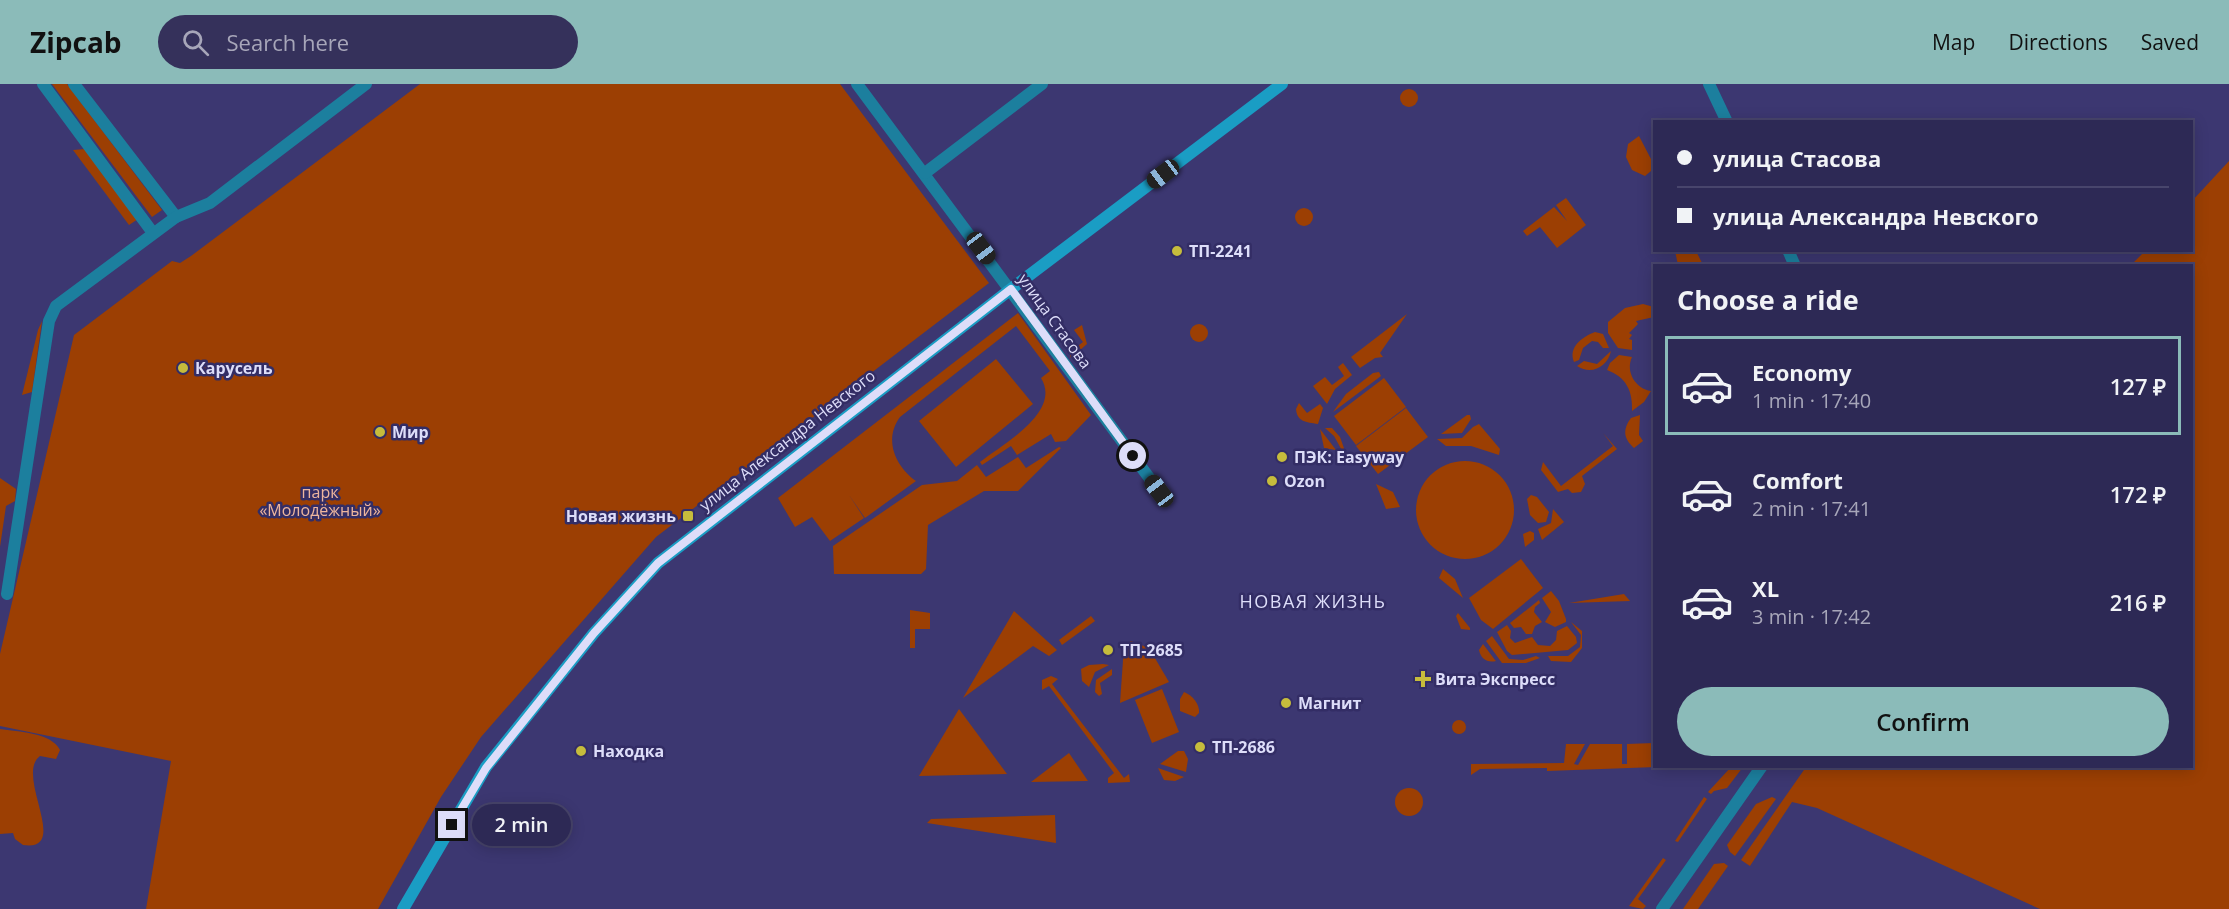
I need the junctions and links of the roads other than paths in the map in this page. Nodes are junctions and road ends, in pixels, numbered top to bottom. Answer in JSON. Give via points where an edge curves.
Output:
{"nodes":[{"id":1,"x":43,"y":84,"type":"edge"},
{"id":2,"x":74,"y":84,"type":"edge"},
{"id":3,"x":366,"y":84,"type":"edge"},
{"id":4,"x":857,"y":84,"type":"edge"},
{"id":5,"x":1042,"y":84,"type":"edge"},
{"id":6,"x":1282,"y":84,"type":"edge"},
{"id":7,"x":1709,"y":84,"type":"edge"},
{"id":8,"x":1726,"y":120,"type":"edge"},
{"id":9,"x":925,"y":173,"type":"junction"},
{"id":10,"x":176,"y":217,"type":"junction"},
{"id":11,"x":153,"y":233,"type":"junction"},
{"id":12,"x":1011,"y":289,"type":"junction"},
{"id":13,"x":1159,"y":491,"type":"dead end"},
{"id":14,"x":7,"y":594,"type":"dead end"},
{"id":15,"x":1761,"y":768,"type":"edge"},
{"id":16,"x":403,"y":909,"type":"edge"},
{"id":17,"x":1662,"y":909,"type":"edge"}],
"edges":[{"from":1,"to":11,"type":"street"},
{"from":2,"to":10,"type":"street"},
{"from":3,"to":10,"type":"street","via":[[210,203]]},
{"from":4,"to":9,"type":"street","name":"улица Стасова"},
{"from":5,"to":9,"type":"street"},
{"from":6,"to":12,"type":"street","name":"улица Александра Невского"},
{"from":7,"to":8,"type":"street"},
{"from":9,"to":12,"type":"street","name":"улица Стасова"},
{"from":10,"to":11,"type":"street"},
{"from":11,"to":14,"type":"street","via":[[63,300],[51,314]]},
{"from":12,"to":13,"type":"street","name":"улица Стасова"},
{"from":12,"to":16,"type":"street","name":"улица Александра Невского","via":[[676,547],[634,587],[486,768]]},
{"from":15,"to":17,"type":"street"}]}
